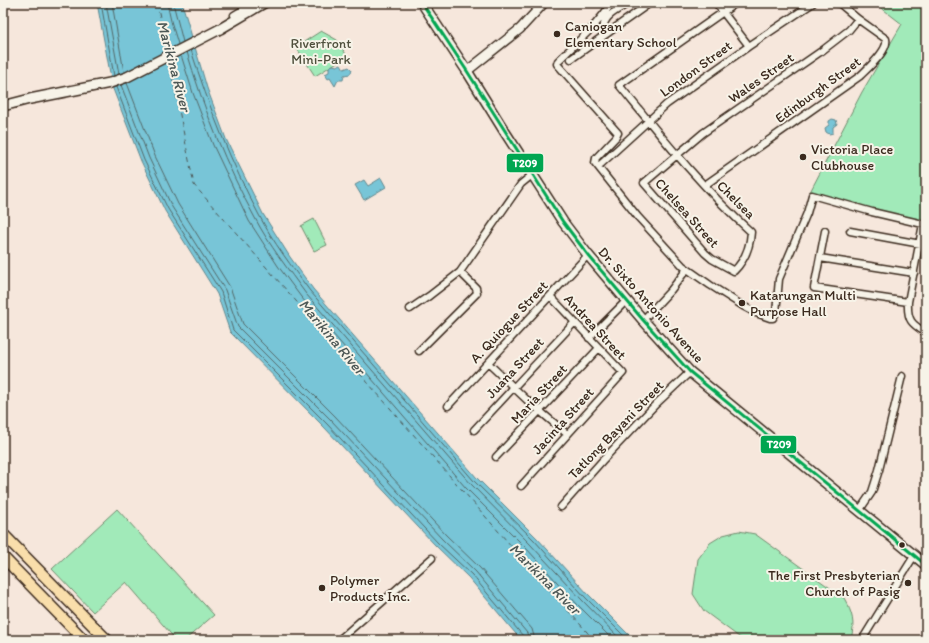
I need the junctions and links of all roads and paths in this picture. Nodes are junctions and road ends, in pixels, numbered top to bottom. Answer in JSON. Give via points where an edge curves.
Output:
{"nodes":[{"id":1,"x":254,"y":3,"type":"edge"},
{"id":2,"x":264,"y":3,"type":"edge"},
{"id":3,"x":422,"y":3,"type":"edge"},
{"id":4,"x":544,"y":3,"type":"edge"},
{"id":5,"x":610,"y":3,"type":"edge"},
{"id":6,"x":629,"y":3,"type":"edge"},
{"id":7,"x":650,"y":3,"type":"edge"},
{"id":8,"x":716,"y":3,"type":"edge"},
{"id":9,"x":736,"y":3,"type":"edge"},
{"id":10,"x":813,"y":3,"type":"edge"},
{"id":11,"x":839,"y":3,"type":"edge"},
{"id":12,"x":723,"y":12,"type":"junction"},
{"id":13,"x":234,"y":15,"type":"dead end"},
{"id":14,"x":858,"y":20,"type":"junction"},
{"id":15,"x":606,"y":34,"type":"junction"},
{"id":16,"x":749,"y":46,"type":"junction"},
{"id":17,"x":571,"y":59,"type":"dead end"},
{"id":18,"x":468,"y":71,"type":"junction"},
{"id":19,"x":3,"y":106,"type":"edge"},
{"id":20,"x":649,"y":120,"type":"junction"},
{"id":21,"x":677,"y":154,"type":"junction"},
{"id":22,"x":601,"y":164,"type":"dead end"},
{"id":23,"x":532,"y":175,"type":"junction"},
{"id":24,"x":704,"y":185,"type":"junction"},
{"id":25,"x":825,"y":231,"type":"dead end"},
{"id":26,"x":850,"y":231,"type":"dead end"},
{"id":27,"x":751,"y":232,"type":"joint"},
{"id":28,"x":919,"y":243,"type":"junction"},
{"id":29,"x":926,"y":244,"type":"edge"},
{"id":30,"x":588,"y":256,"type":"junction"},
{"id":31,"x":820,"y":258,"type":"junction"},
{"id":32,"x":688,"y":269,"type":"junction"},
{"id":33,"x":460,"y":272,"type":"junction"},
{"id":34,"x":914,"y":273,"type":"junction"},
{"id":35,"x":551,"y":297,"type":"junction"},
{"id":36,"x":626,"y":301,"type":"junction"},
{"id":37,"x":908,"y":302,"type":"junction"},
{"id":38,"x":410,"y":309,"type":"dead end"},
{"id":39,"x":643,"y":320,"type":"junction"},
{"id":40,"x":574,"y":322,"type":"junction"},
{"id":41,"x":926,"y":334,"type":"edge"},
{"id":42,"x":589,"y":338,"type":"junction"},
{"id":43,"x":599,"y":348,"type":"junction"},
{"id":44,"x":419,"y":350,"type":"dead end"},
{"id":45,"x":488,"y":363,"type":"junction"},
{"id":46,"x":690,"y":372,"type":"junction"},
{"id":47,"x":623,"y":373,"type":"joint"},
{"id":48,"x":902,"y":376,"type":"dead end"},
{"id":49,"x":514,"y":387,"type":"junction"},
{"id":50,"x":448,"y":406,"type":"dead end"},
{"id":51,"x":540,"y":410,"type":"junction"},
{"id":52,"x":474,"y":430,"type":"dead end"},
{"id":53,"x":567,"y":434,"type":"junction"},
{"id":54,"x":496,"y":457,"type":"dead end"},
{"id":55,"x":521,"y":486,"type":"dead end"},
{"id":56,"x":561,"y":507,"type":"dead end"},
{"id":57,"x":859,"y":511,"type":"junction"},
{"id":58,"x":3,"y":534,"type":"edge"},
{"id":59,"x":914,"y":556,"type":"junction"},
{"id":60,"x":3,"y":557,"type":"edge"},
{"id":61,"x":432,"y":558,"type":"dead end"},
{"id":62,"x":926,"y":565,"type":"edge"},
{"id":63,"x":84,"y":640,"type":"edge"},
{"id":64,"x":107,"y":640,"type":"edge"},
{"id":65,"x":339,"y":640,"type":"edge"},
{"id":66,"x":862,"y":640,"type":"edge"}],
"edges":[{"from":1,"to":13,"type":"street"},
{"from":2,"to":19,"type":"main road","via":[[127,77],[90,88]]},
{"from":3,"to":18,"type":"main road","name":"Dr. Sixto Antonio Avenue"},
{"from":4,"to":18,"type":"street","via":[[520,29]]},
{"from":5,"to":32,"type":"street","via":[[603,15],[557,64],[618,133],[596,158],[595,163],[638,217]]},
{"from":6,"to":15,"type":"street","via":[[604,22],[603,29]]},
{"from":7,"to":15,"type":"street"},
{"from":8,"to":12,"type":"street"},
{"from":9,"to":12,"type":"street"},
{"from":10,"to":16,"type":"street","name":"London Street"},
{"from":11,"to":14,"type":"street","name":"Edinburgh Street"},
{"from":12,"to":16,"type":"street"},
{"from":12,"to":20,"type":"street","name":"Chelsea","via":[[619,84]]},
{"from":14,"to":21,"type":"street","name":"Wales Street","via":[[849,30]]},
{"from":14,"to":24,"type":"street","name":"Edinburgh Street","via":[[886,39],[886,46],[876,60],[844,88]]},
{"from":15,"to":17,"type":"street"},
{"from":16,"to":20,"type":"street","name":"London Street","via":[[667,104]]},
{"from":18,"to":23,"type":"main road","name":"Dr. Sixto Antonio Avenue"},
{"from":20,"to":21,"type":"street","name":"Chelsea"},
{"from":20,"to":22,"type":"street","name":"London Street"},
{"from":21,"to":24,"type":"street","name":"Chelsea"},
{"from":21,"to":27,"type":"street","name":"Chelsea Street","via":[[644,183],[705,253],[734,272],[742,263]]},
{"from":23,"to":30,"type":"main road","name":"Dr. Sixto Antonio Avenue"},
{"from":23,"to":33,"type":"street","via":[[521,184]]},
{"from":24,"to":27,"type":"street","name":"Chelsea"},
{"from":25,"to":31,"type":"street"},
{"from":26,"to":28,"type":"street"},
{"from":28,"to":29,"type":"street"},
{"from":28,"to":32,"type":"street","via":[[923,224],[812,195],[780,278],[775,316],[770,318],[743,306]]},
{"from":28,"to":34,"type":"street"},
{"from":30,"to":35,"type":"street","name":"A. Quiogue Street"},
{"from":30,"to":36,"type":"main road","name":"Dr. Sixto Antonio Avenue"},
{"from":31,"to":34,"type":"street"},
{"from":31,"to":37,"type":"street","via":[[814,288]]},
{"from":32,"to":39,"type":"street"},
{"from":33,"to":38,"type":"street"},
{"from":33,"to":44,"type":"street","via":[[476,288],[477,293]]},
{"from":34,"to":37,"type":"street"},
{"from":35,"to":40,"type":"street","name":"Andrea Street"},
{"from":35,"to":45,"type":"street","name":"A. Quiogue Street"},
{"from":36,"to":39,"type":"main road","name":"Dr. Sixto Antonio Avenue"},
{"from":36,"to":42,"type":"street"},
{"from":37,"to":41,"type":"street","via":[[909,318],[913,325]]},
{"from":39,"to":46,"type":"main road","name":"Dr. Sixto Antonio Avenue"},
{"from":40,"to":42,"type":"street","name":"Andrea Street"},
{"from":40,"to":49,"type":"street","name":"Juana Street"},
{"from":42,"to":43,"type":"street","name":"Andrea Street"},
{"from":43,"to":47,"type":"street","name":"Andrea Street"},
{"from":43,"to":51,"type":"street","name":"Maria Street"},
{"from":45,"to":49,"type":"street"},
{"from":45,"to":50,"type":"street","name":"A. Quiogue Street"},
{"from":46,"to":56,"type":"street","name":"Tatlong Bayani Street","via":[[656,404]]},
{"from":46,"to":57,"type":"main road","name":"Dr. Sixto Antonio Avenue"},
{"from":47,"to":53,"type":"street","name":"Jacinta Street"},
{"from":48,"to":57,"type":"street","via":[[872,492]]},
{"from":49,"to":51,"type":"street"},
{"from":49,"to":52,"type":"street","name":"Juana Street"},
{"from":51,"to":53,"type":"street"},
{"from":51,"to":54,"type":"street","name":"Maria Street"},
{"from":53,"to":55,"type":"street","name":"Jacinta Street"},
{"from":57,"to":59,"type":"main road","name":"Dr. Sixto Antonio Avenue"},
{"from":58,"to":64,"type":"main road"},
{"from":59,"to":62,"type":"main road","name":"Dr. Sixto Antonio Avenue"},
{"from":59,"to":66,"type":"street"},
{"from":60,"to":63,"type":"main road"},
{"from":61,"to":65,"type":"street"}]}
